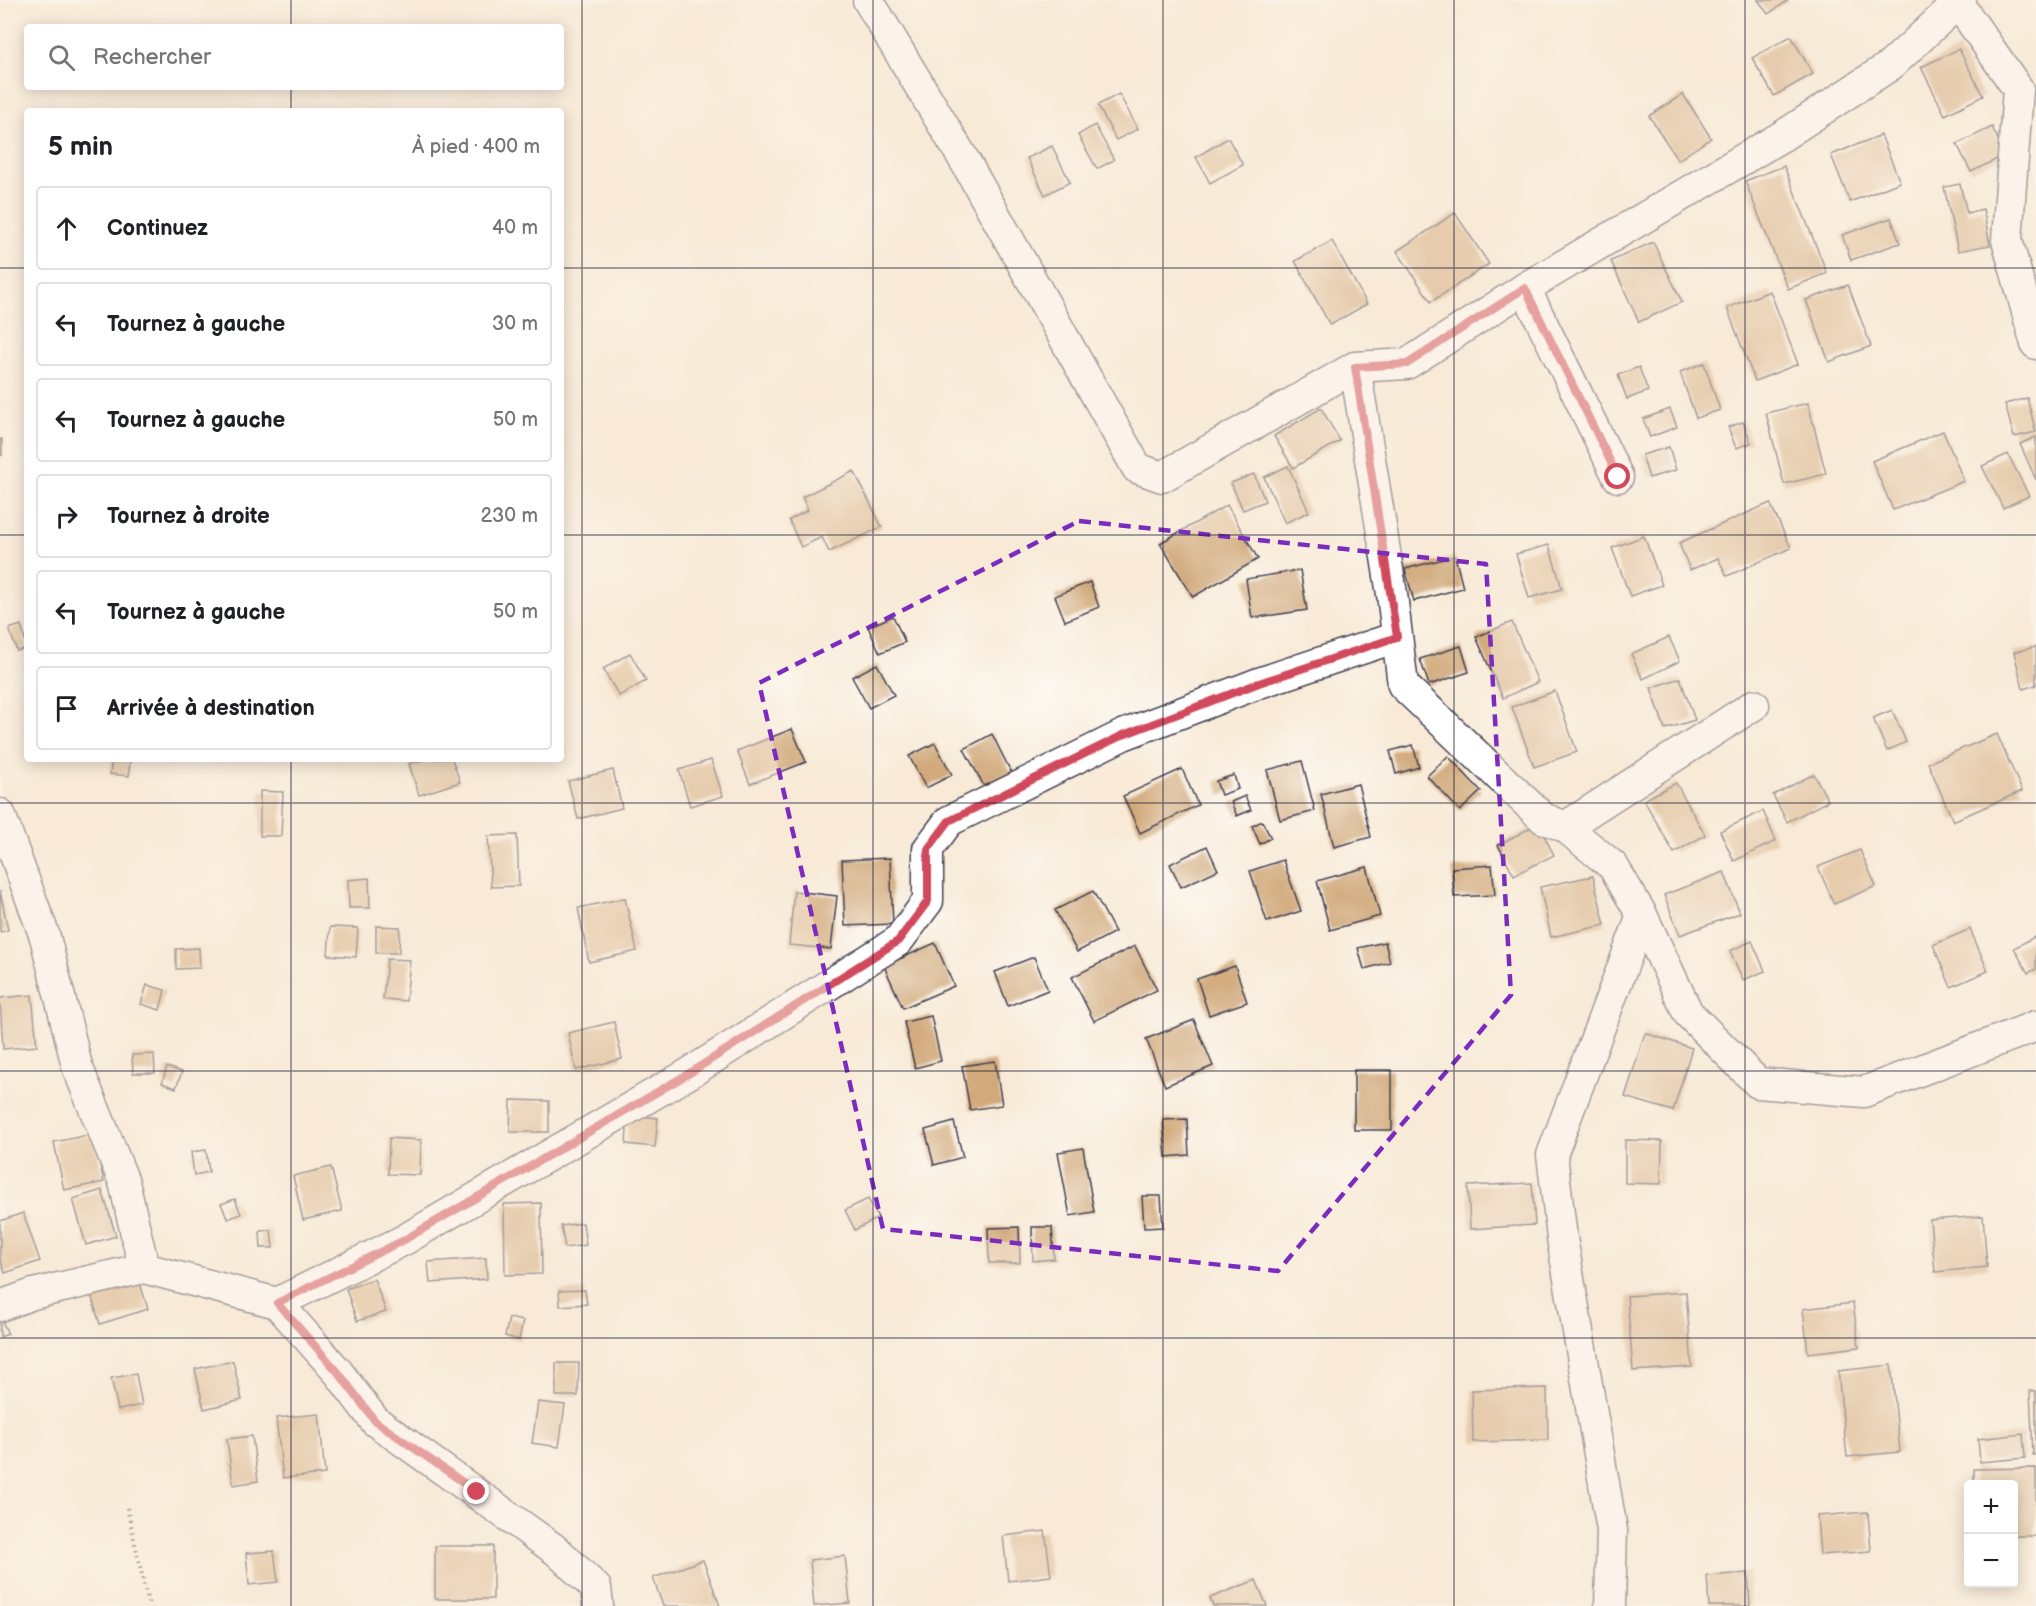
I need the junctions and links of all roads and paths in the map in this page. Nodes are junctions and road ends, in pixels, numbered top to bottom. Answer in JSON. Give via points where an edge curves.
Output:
{"nodes":[{"id":1,"x":868,"y":0,"type":"edge"},
{"id":2,"x":1958,"y":1,"type":"edge"},
{"id":3,"x":1525,"y":288,"type":"junction"},
{"id":4,"x":2036,"y":344,"type":"edge"},
{"id":5,"x":1355,"y":367,"type":"junction"},
{"id":6,"x":1618,"y":477,"type":"dead end"},
{"id":7,"x":1397,"y":637,"type":"junction"},
{"id":8,"x":1754,"y":705,"type":"dead end"},
{"id":9,"x":0,"y":814,"type":"edge"},
{"id":10,"x":1565,"y":827,"type":"junction"},
{"id":11,"x":1642,"y":915,"type":"junction"},
{"id":12,"x":2036,"y":1026,"type":"edge"},
{"id":13,"x":144,"y":1268,"type":"junction"},
{"id":14,"x":277,"y":1303,"type":"junction"},
{"id":15,"x":0,"y":1306,"type":"edge"},
{"id":16,"x":127,"y":1508,"type":"dead end"},
{"id":17,"x":149,"y":1606,"type":"edge"},
{"id":18,"x":598,"y":1606,"type":"edge"},
{"id":19,"x":1611,"y":1606,"type":"edge"}],
"edges":[{"from":1,"to":5,"type":"street","via":[[966,163],[1137,468],[1161,477]]},
{"from":2,"to":3,"type":"street","via":[[1891,65],[1784,135]]},
{"from":2,"to":4,"type":"street","via":[[2018,89],[2007,240]]},
{"from":3,"to":5,"type":"street","via":[[1407,364]]},
{"from":3,"to":6,"type":"street"},
{"from":5,"to":7,"type":"street"},
{"from":7,"to":10,"type":"street","via":[[1403,685],[1543,818]]},
{"from":7,"to":14,"type":"street","via":[[1259,683],[1123,735],[949,821],[928,849],[928,901],[898,941],[688,1074],[404,1240]]},
{"from":8,"to":10,"type":"street"},
{"from":9,"to":13,"type":"street","via":[[45,937],[77,1066],[124,1182]]},
{"from":10,"to":11,"type":"street","via":[[1613,866]]},
{"from":11,"to":12,"type":"street","via":[[1688,1013],[1758,1083],[1864,1092]]},
{"from":11,"to":19,"type":"street","via":[[1552,1155],[1562,1238],[1612,1530]]},
{"from":13,"to":14,"type":"street"},
{"from":13,"to":15,"type":"street","via":[[33,1294]]},
{"from":14,"to":18,"type":"street","via":[[375,1421],[557,1551],[596,1588]]},
{"from":16,"to":17,"type":"path"}]}
